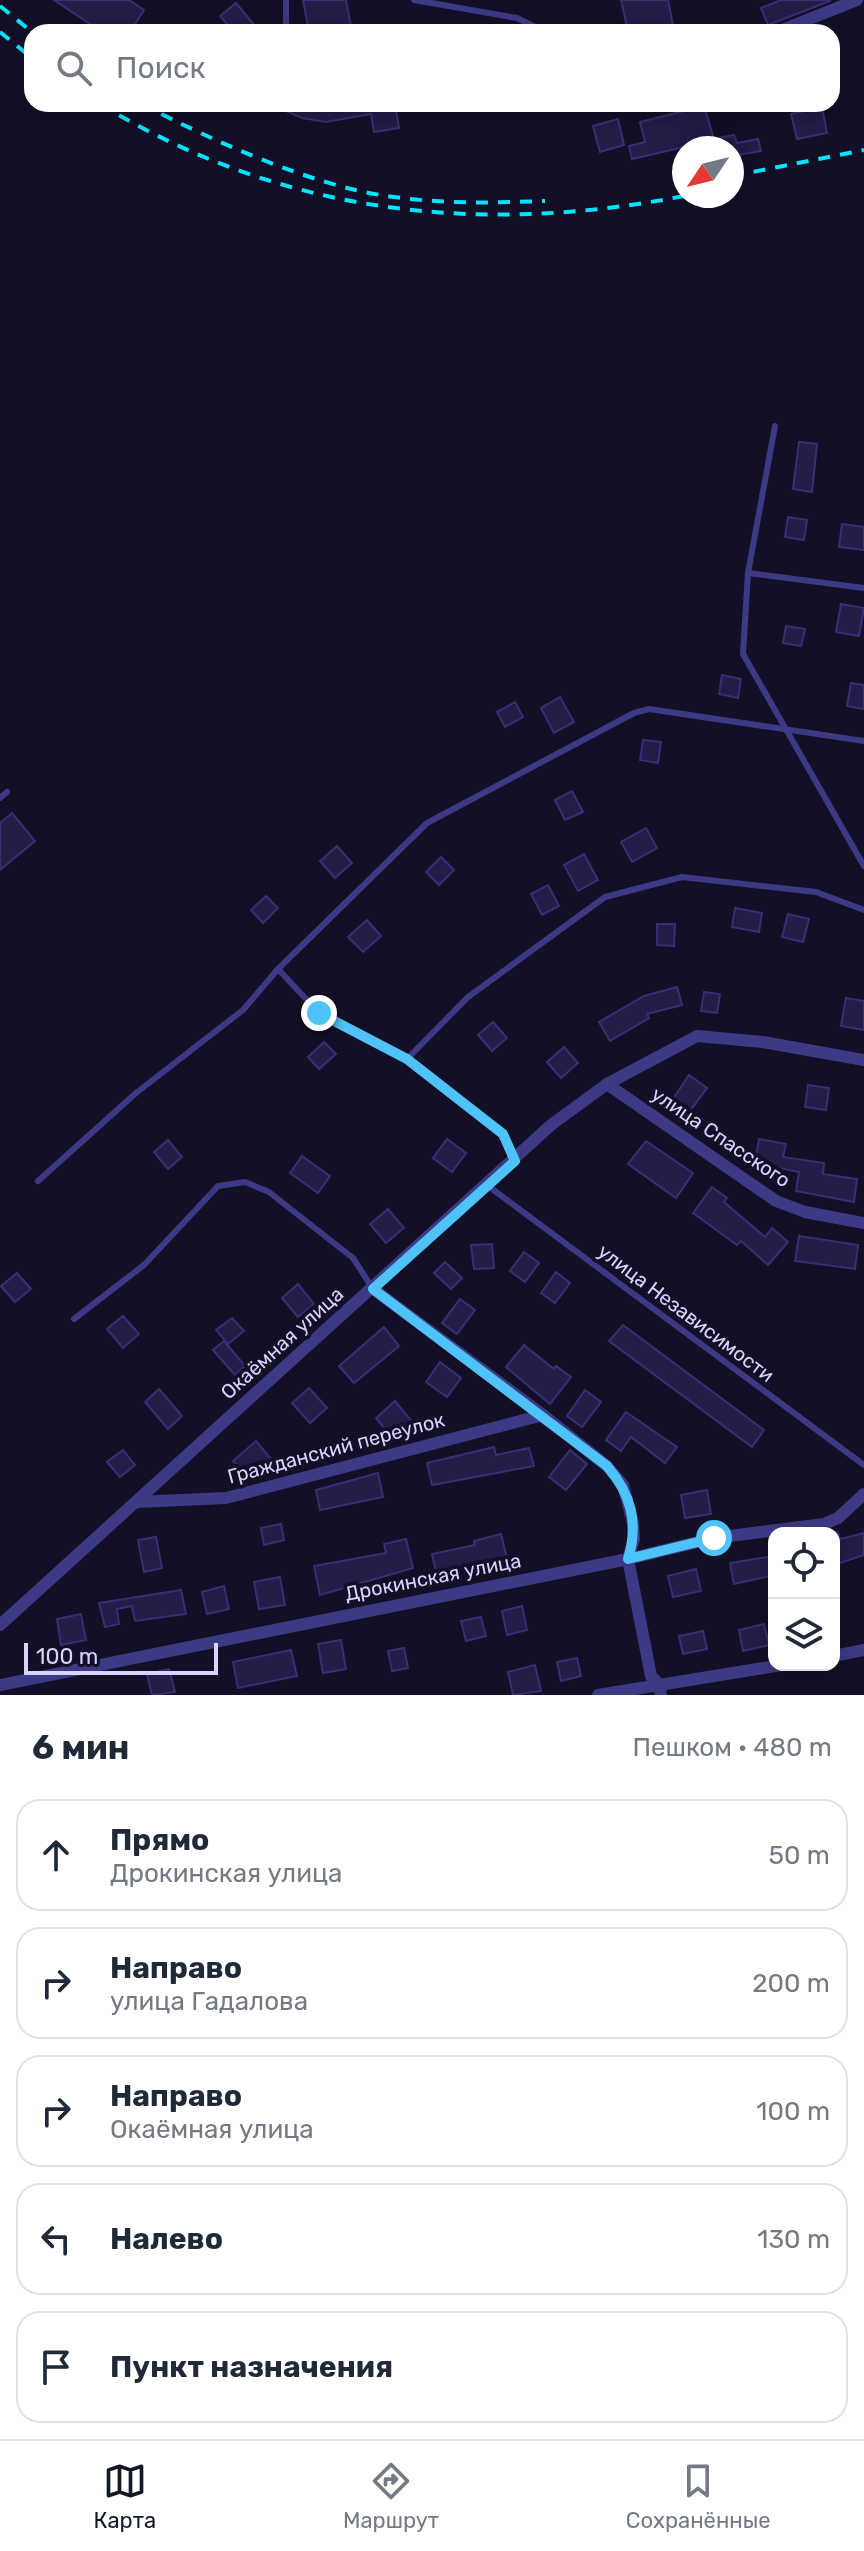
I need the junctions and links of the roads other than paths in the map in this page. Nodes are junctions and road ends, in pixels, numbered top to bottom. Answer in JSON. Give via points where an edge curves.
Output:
{"nodes":[{"id":1,"x":286,"y":0,"type":"edge"},
{"id":2,"x":414,"y":0,"type":"edge"},
{"id":3,"x":857,"y":0,"type":"edge"},
{"id":4,"x":286,"y":24,"type":"edge"},
{"id":5,"x":529,"y":24,"type":"edge"},
{"id":6,"x":797,"y":24,"type":"edge"},
{"id":7,"x":775,"y":426,"type":"dead end"},
{"id":8,"x":748,"y":573,"type":"junction"},
{"id":9,"x":864,"y":588,"type":"edge"},
{"id":10,"x":790,"y":732,"type":"junction"},
{"id":11,"x":864,"y":741,"type":"edge"},
{"id":12,"x":7,"y":792,"type":"dead end"},
{"id":13,"x":0,"y":798,"type":"edge"},
{"id":14,"x":864,"y":866,"type":"edge"},
{"id":15,"x":864,"y":910,"type":"edge"},
{"id":16,"x":278,"y":969,"type":"junction"},
{"id":17,"x":407,"y":1059,"type":"junction"},
{"id":18,"x":864,"y":1060,"type":"edge"},
{"id":19,"x":607,"y":1084,"type":"junction"},
{"id":20,"x":515,"y":1161,"type":"junction"},
{"id":21,"x":38,"y":1181,"type":"dead end"},
{"id":22,"x":488,"y":1186,"type":"junction"},
{"id":23,"x":864,"y":1223,"type":"edge"},
{"id":24,"x":373,"y":1289,"type":"junction"},
{"id":25,"x":74,"y":1319,"type":"dead end"},
{"id":26,"x":543,"y":1415,"type":"junction"},
{"id":27,"x":864,"y":1465,"type":"edge"},
{"id":28,"x":864,"y":1494,"type":"edge"},
{"id":29,"x":136,"y":1502,"type":"junction"},
{"id":30,"x":628,"y":1559,"type":"junction"},
{"id":31,"x":0,"y":1625,"type":"edge"},
{"id":32,"x":864,"y":1650,"type":"edge"},
{"id":33,"x":840,"y":1655,"type":"edge"},
{"id":34,"x":768,"y":1667,"type":"edge"},
{"id":35,"x":0,"y":1685,"type":"edge"},
{"id":36,"x":659,"y":1689,"type":"edge"},
{"id":37,"x":598,"y":1695,"type":"edge"}],
"edges":[{"from":1,"to":4,"type":"lane"},
{"from":2,"to":5,"type":"lane"},
{"from":3,"to":6,"type":"street"},
{"from":7,"to":8,"type":"lane"},
{"from":8,"to":9,"type":"lane"},
{"from":8,"to":10,"type":"lane","via":[[743,654]]},
{"from":10,"to":11,"type":"lane"},
{"from":10,"to":14,"type":"lane"},
{"from":10,"to":16,"type":"lane","via":[[649,709],[634,713],[427,823]]},
{"from":12,"to":13,"type":"lane"},
{"from":15,"to":17,"type":"lane","via":[[816,892],[682,877],[605,897],[468,997]]},
{"from":16,"to":17,"type":"lane","via":[[319,1013]]},
{"from":16,"to":21,"type":"lane","via":[[243,1010],[136,1093]]},
{"from":17,"to":20,"type":"lane","via":[[503,1134]]},
{"from":18,"to":19,"type":"street","name":"Окаёмная улица","via":[[697,1036]]},
{"from":19,"to":20,"type":"street","name":"Окаёмная улица","via":[[551,1125]]},
{"from":19,"to":23,"type":"street","name":"улица Спасского","via":[[776,1201]]},
{"from":20,"to":22,"type":"street","name":"Окаёмная улица"},
{"from":22,"to":24,"type":"street","name":"Окаёмная улица"},
{"from":22,"to":27,"type":"lane","name":"улица Независимости"},
{"from":24,"to":25,"type":"lane","via":[[353,1258],[281,1201],[234,1181],[218,1186],[144,1265]]},
{"from":24,"to":26,"type":"street"},
{"from":24,"to":29,"type":"street","name":"Окаёмная улица"},
{"from":26,"to":29,"type":"street","name":"Гражданский переулок","via":[[226,1498]]},
{"from":26,"to":30,"type":"street","via":[[623,1485],[633,1523]]},
{"from":28,"to":30,"type":"street","name":"Дрокинская улица","via":[[824,1524],[714,1538]]},
{"from":29,"to":31,"type":"street","name":"Окаёмная улица"},
{"from":30,"to":35,"type":"street","name":"Дрокинская улица"},
{"from":30,"to":36,"type":"street","via":[[651,1676]]},
{"from":32,"to":33,"type":"street"},
{"from":34,"to":36,"type":"street"},
{"from":36,"to":37,"type":"street"}]}
